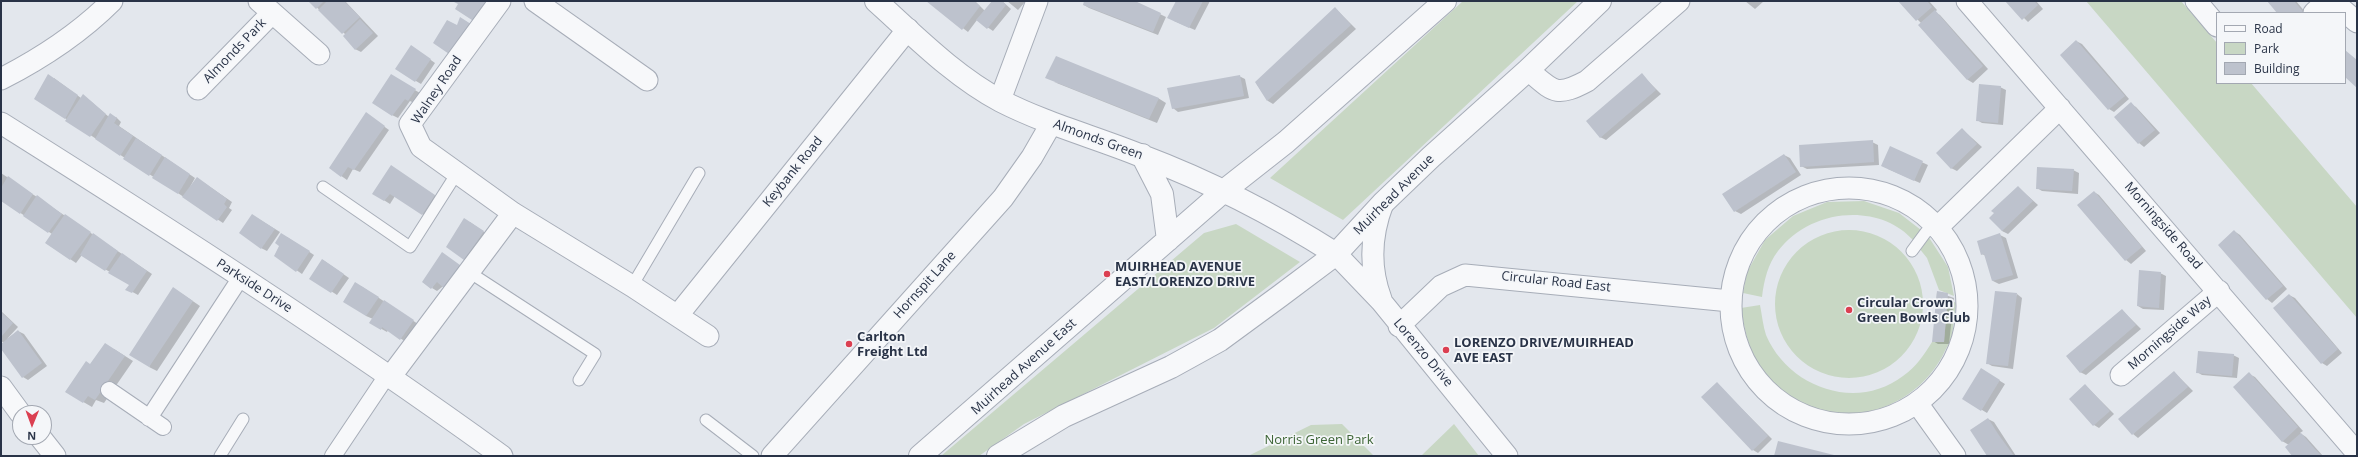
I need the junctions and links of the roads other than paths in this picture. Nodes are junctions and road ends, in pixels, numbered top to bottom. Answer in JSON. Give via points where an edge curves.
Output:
{"nodes":[{"id":1,"x":112,"y":1,"type":"edge"},
{"id":2,"x":500,"y":1,"type":"edge"},
{"id":3,"x":535,"y":1,"type":"edge"},
{"id":4,"x":876,"y":1,"type":"edge"},
{"id":5,"x":1037,"y":1,"type":"edge"},
{"id":6,"x":1445,"y":1,"type":"edge"},
{"id":7,"x":1600,"y":1,"type":"edge"},
{"id":8,"x":1679,"y":1,"type":"edge"},
{"id":9,"x":1967,"y":1,"type":"edge"},
{"id":10,"x":2196,"y":1,"type":"edge"},
{"id":11,"x":2327,"y":1,"type":"edge"},
{"id":12,"x":2332,"y":1,"type":"edge"},
{"id":13,"x":266,"y":7,"type":"edge"},
{"id":14,"x":2315,"y":12,"type":"edge"},
{"id":15,"x":2345,"y":12,"type":"edge"},
{"id":16,"x":2346,"y":13,"type":"edge"},
{"id":17,"x":2357,"y":22,"type":"edge"},
{"id":18,"x":2216,"y":25,"type":"edge"},
{"id":19,"x":908,"y":29,"type":"junction"},
{"id":20,"x":319,"y":54,"type":"dead end"},
{"id":21,"x":1528,"y":70,"type":"junction"},
{"id":22,"x":1,"y":79,"type":"edge"},
{"id":23,"x":646,"y":80,"type":"dead end"},
{"id":24,"x":198,"y":89,"type":"dead end"},
{"id":25,"x":1000,"y":100,"type":"junction"},
{"id":26,"x":2060,"y":108,"type":"junction"},
{"id":27,"x":1,"y":123,"type":"edge"},
{"id":28,"x":1051,"y":124,"type":"junction"},
{"id":29,"x":1142,"y":155,"type":"junction"},
{"id":30,"x":457,"y":173,"type":"junction"},
{"id":31,"x":699,"y":173,"type":"dead end"},
{"id":32,"x":323,"y":187,"type":"dead end"},
{"id":33,"x":1225,"y":190,"type":"junction"},
{"id":34,"x":1383,"y":203,"type":"junction"},
{"id":35,"x":513,"y":213,"type":"junction"},
{"id":36,"x":1938,"y":227,"type":"junction"},
{"id":37,"x":1168,"y":240,"type":"junction"},
{"id":38,"x":1912,"y":251,"type":"dead end"},
{"id":39,"x":1336,"y":254,"type":"junction"},
{"id":40,"x":469,"y":272,"type":"junction"},
{"id":41,"x":241,"y":277,"type":"junction"},
{"id":42,"x":632,"y":286,"type":"junction"},
{"id":43,"x":2219,"y":292,"type":"junction"},
{"id":44,"x":1381,"y":301,"type":"junction"},
{"id":45,"x":1730,"y":301,"type":"junction"},
{"id":46,"x":678,"y":315,"type":"junction"},
{"id":47,"x":1399,"y":326,"type":"junction"},
{"id":48,"x":708,"y":336,"type":"dead end"},
{"id":49,"x":390,"y":375,"type":"junction"},
{"id":50,"x":2121,"y":375,"type":"dead end"},
{"id":51,"x":578,"y":380,"type":"dead end"},
{"id":52,"x":1,"y":387,"type":"edge"},
{"id":53,"x":109,"y":390,"type":"dead end"},
{"id":54,"x":1917,"y":403,"type":"junction"},
{"id":55,"x":14,"y":405,"type":"edge"},
{"id":56,"x":149,"y":418,"type":"junction"},
{"id":57,"x":243,"y":419,"type":"dead end"},
{"id":58,"x":706,"y":420,"type":"dead end"},
{"id":59,"x":162,"y":427,"type":"dead end"},
{"id":60,"x":47,"y":445,"type":"edge"},
{"id":61,"x":2357,"y":453,"type":"edge"},
{"id":62,"x":56,"y":456,"type":"edge"},
{"id":63,"x":220,"y":456,"type":"edge"},
{"id":64,"x":333,"y":456,"type":"edge"},
{"id":65,"x":502,"y":456,"type":"edge"},
{"id":66,"x":753,"y":456,"type":"edge"},
{"id":67,"x":772,"y":456,"type":"edge"},
{"id":68,"x":920,"y":456,"type":"edge"},
{"id":69,"x":998,"y":456,"type":"edge"},
{"id":70,"x":1507,"y":456,"type":"edge"},
{"id":71,"x":1956,"y":456,"type":"edge"}],
"edges":[{"from":1,"to":22,"type":"street","via":[[89,24],[59,46]]},
{"from":2,"to":30,"type":"street","name":"Walney Road","via":[[410,124],[421,147]]},
{"from":3,"to":23,"type":"street"},
{"from":4,"to":19,"type":"street","name":"Almonds Green"},
{"from":5,"to":25,"type":"street"},
{"from":6,"to":33,"type":"street","via":[[1286,142]]},
{"from":7,"to":21,"type":"street","name":"Muirhead Avenue"},
{"from":8,"to":21,"type":"street","via":[[1587,81],[1569,90],[1553,90]]},
{"from":9,"to":26,"type":"street","name":"Morningside Road"},
{"from":10,"to":18,"type":"street"},
{"from":11,"to":14,"type":"street"},
{"from":12,"to":15,"type":"street"},
{"from":13,"to":20,"type":"street","name":"Almonds Park"},
{"from":13,"to":24,"type":"street","name":"Almonds Park"},
{"from":16,"to":17,"type":"street"},
{"from":19,"to":25,"type":"street","name":"Almonds Green","via":[[966,80]]},
{"from":19,"to":46,"type":"street","name":"Keybank Road"},
{"from":21,"to":34,"type":"street","name":"Muirhead Avenue"},
{"from":25,"to":28,"type":"street","name":"Almonds Green"},
{"from":26,"to":36,"type":"street"},
{"from":26,"to":43,"type":"street","name":"Morningside Road"},
{"from":27,"to":41,"type":"street","name":"Parkside Drive"},
{"from":28,"to":29,"type":"street","name":"Almonds Green"},
{"from":28,"to":67,"type":"street","name":"Hornspit Lane","via":[[1032,157],[1003,198]]},
{"from":29,"to":33,"type":"street","name":"Almonds Green"},
{"from":29,"to":37,"type":"street","via":[[1162,194]]},
{"from":30,"to":32,"type":"lane","via":[[410,246]]},
{"from":30,"to":35,"type":"street","name":"Walney Road"},
{"from":31,"to":42,"type":"lane"},
{"from":33,"to":37,"type":"street"},
{"from":33,"to":39,"type":"street","name":"Almonds Green","via":[[1286,222]]},
{"from":34,"to":39,"type":"street","name":"Muirhead Avenue"},
{"from":34,"to":44,"type":"street","via":[[1374,231],[1372,255],[1375,282]]},
{"from":35,"to":40,"type":"street"},
{"from":35,"to":42,"type":"street"},
{"from":36,"to":38,"type":"lane","via":[[1926,232]]},
{"from":36,"to":45,"type":"street","via":[[1906,201],[1868,188],[1828,189],[1790,202],[1759,228],[1738,262]]},
{"from":36,"to":54,"type":"street","via":[[1959,260],[1968,299],[1963,339],[1946,375]]},
{"from":37,"to":68,"type":"street","name":"Muirhead Avenue East"},
{"from":39,"to":44,"type":"street","name":"Lorenzo Drive"},
{"from":39,"to":69,"type":"street","name":"Muirhead Avenue","via":[[1220,340],[1171,367],[1064,416]]},
{"from":40,"to":49,"type":"street"},
{"from":40,"to":51,"type":"lane","via":[[595,354]]},
{"from":41,"to":49,"type":"street","name":"Parkside Drive"},
{"from":41,"to":56,"type":"street"},
{"from":42,"to":46,"type":"street"},
{"from":43,"to":50,"type":"street","name":"Morningside Way"},
{"from":43,"to":61,"type":"street","name":"Morningside Road"},
{"from":44,"to":47,"type":"street","name":"Lorenzo Drive"},
{"from":45,"to":47,"type":"street","name":"Circular Road East","via":[[1465,275],[1441,286]]},
{"from":45,"to":54,"type":"street","via":[[1735,338],[1750,372],[1776,400],[1809,418],[1846,424],[1883,419]]},
{"from":46,"to":48,"type":"street"},
{"from":47,"to":70,"type":"street","name":"Lorenzo Drive"},
{"from":49,"to":64,"type":"street"},
{"from":49,"to":65,"type":"street","name":"Parkside Drive"},
{"from":52,"to":55,"type":"street"},
{"from":53,"to":56,"type":"street"},
{"from":54,"to":71,"type":"street"},
{"from":56,"to":59,"type":"street"},
{"from":57,"to":63,"type":"lane"},
{"from":58,"to":66,"type":"lane"},
{"from":60,"to":62,"type":"street"}]}
